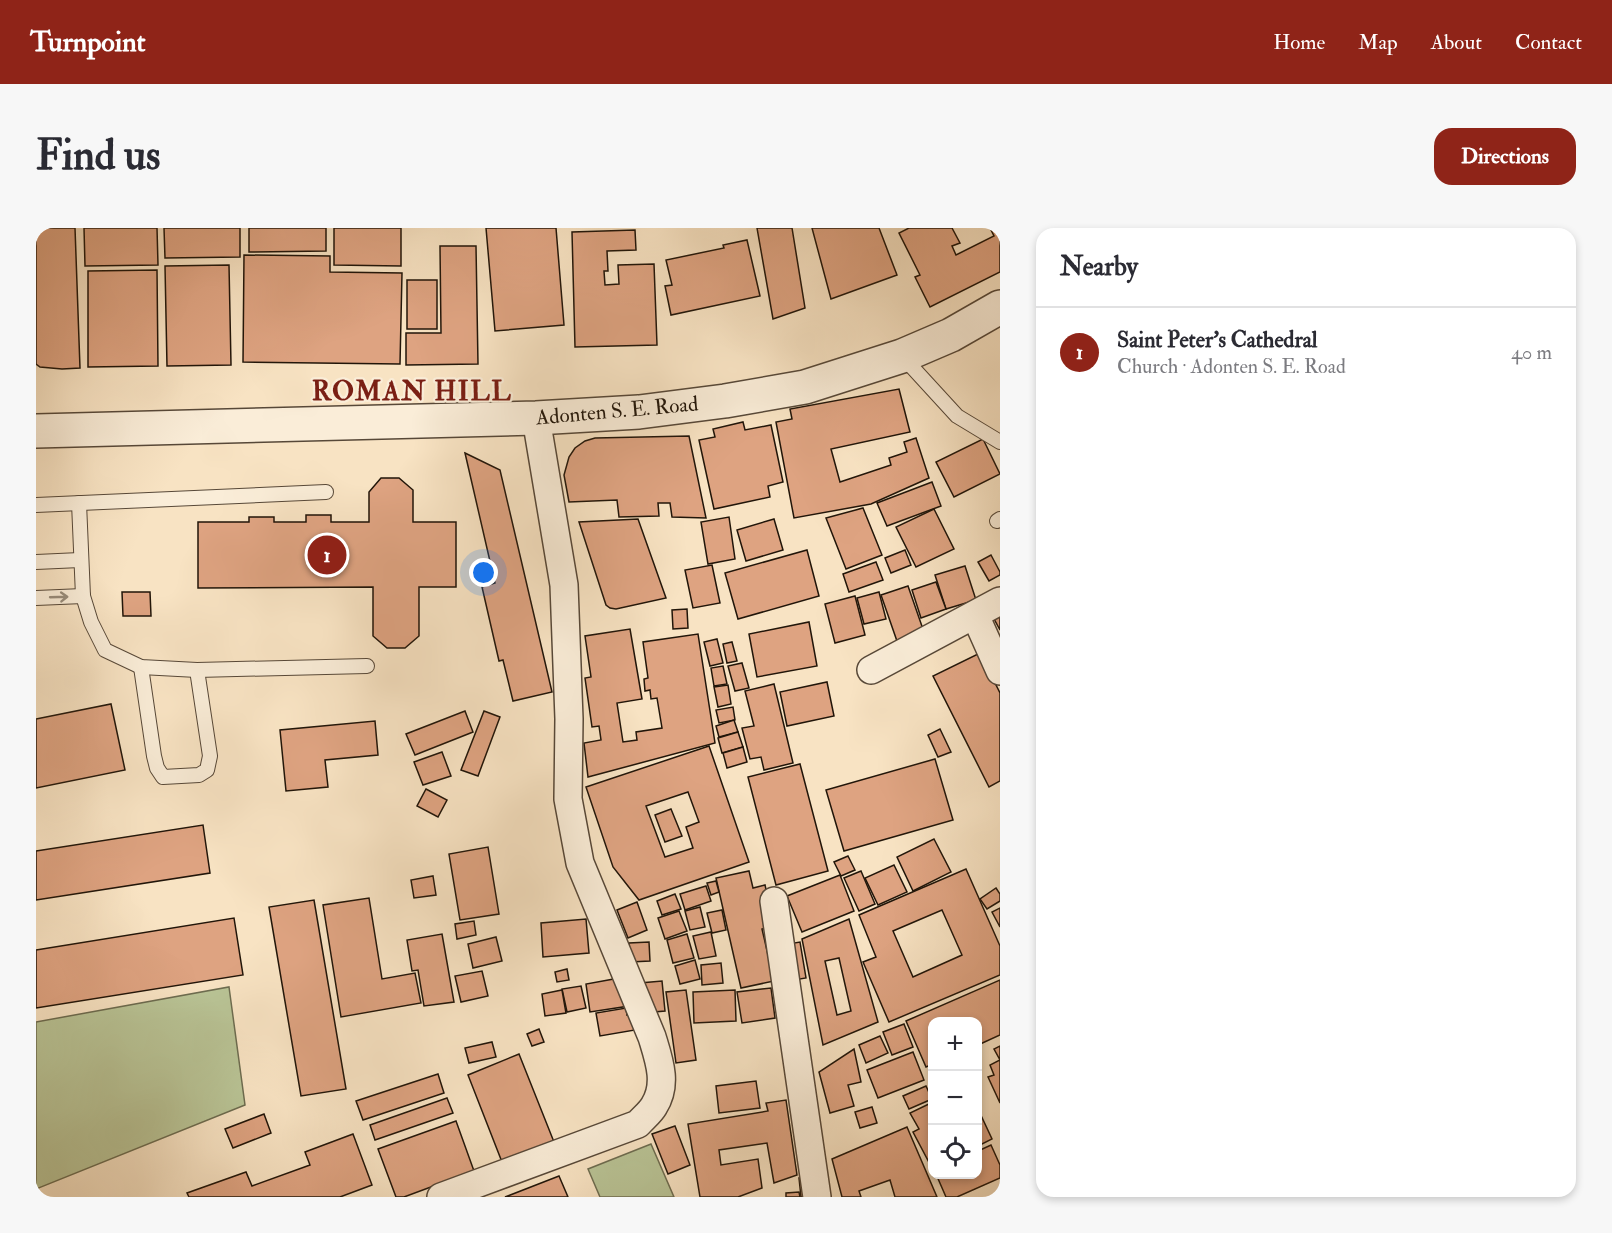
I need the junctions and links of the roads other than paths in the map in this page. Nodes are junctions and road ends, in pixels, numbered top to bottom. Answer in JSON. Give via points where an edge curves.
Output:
{"nodes":[{"id":1,"x":1000,"y":307,"type":"edge"},
{"id":2,"x":902,"y":356,"type":"junction"},
{"id":3,"x":536,"y":418,"type":"junction"},
{"id":4,"x":36,"y":431,"type":"edge"},
{"id":5,"x":1000,"y":442,"type":"edge"},
{"id":6,"x":326,"y":492,"type":"dead end"},
{"id":7,"x":79,"y":503,"type":"junction"},
{"id":8,"x":36,"y":505,"type":"edge"},
{"id":9,"x":81,"y":560,"type":"junction"},
{"id":10,"x":36,"y":562,"type":"edge"},
{"id":11,"x":83,"y":596,"type":"junction"},
{"id":12,"x":36,"y":598,"type":"edge"},
{"id":13,"x":1000,"y":601,"type":"edge"},
{"id":14,"x":975,"y":615,"type":"junction"},
{"id":15,"x":367,"y":666,"type":"dead end"},
{"id":16,"x":141,"y":667,"type":"junction"},
{"id":17,"x":197,"y":670,"type":"junction"},
{"id":18,"x":871,"y":670,"type":"dead end"},
{"id":19,"x":1000,"y":670,"type":"edge"},
{"id":20,"x":774,"y":902,"type":"dead end"},
{"id":21,"x":441,"y":1197,"type":"edge"},
{"id":22,"x":818,"y":1197,"type":"edge"}],
"edges":[{"from":1,"to":2,"type":"street","name":"Adonten S. E. Road","via":[[951,335]]},
{"from":2,"to":3,"type":"street","name":"Adonten S. E. Road","via":[[805,387],[736,399],[639,412]]},
{"from":2,"to":5,"type":"lane","via":[[957,416]]},
{"from":3,"to":4,"type":"street","name":"Adonten S. E. Road"},
{"from":3,"to":21,"type":"street","via":[[564,585],[568,799],[580,863],[652,1037],[662,1089],[654,1107],[638,1124]]},
{"from":6,"to":7,"type":"lane"},
{"from":7,"to":8,"type":"lane"},
{"from":7,"to":9,"type":"lane"},
{"from":9,"to":10,"type":"lane"},
{"from":9,"to":11,"type":"lane"},
{"from":12,"to":11,"type":"lane","one_way":true},
{"from":11,"to":16,"type":"lane","via":[[105,650]]},
{"from":13,"to":14,"type":"street"},
{"from":14,"to":18,"type":"street"},
{"from":14,"to":19,"type":"street"},
{"from":15,"to":17,"type":"lane"},
{"from":16,"to":17,"type":"lane"},
{"from":16,"to":17,"type":"lane","via":[[154,756],[163,777],[199,775],[207,770],[210,756]]},
{"from":20,"to":22,"type":"street"}]}
